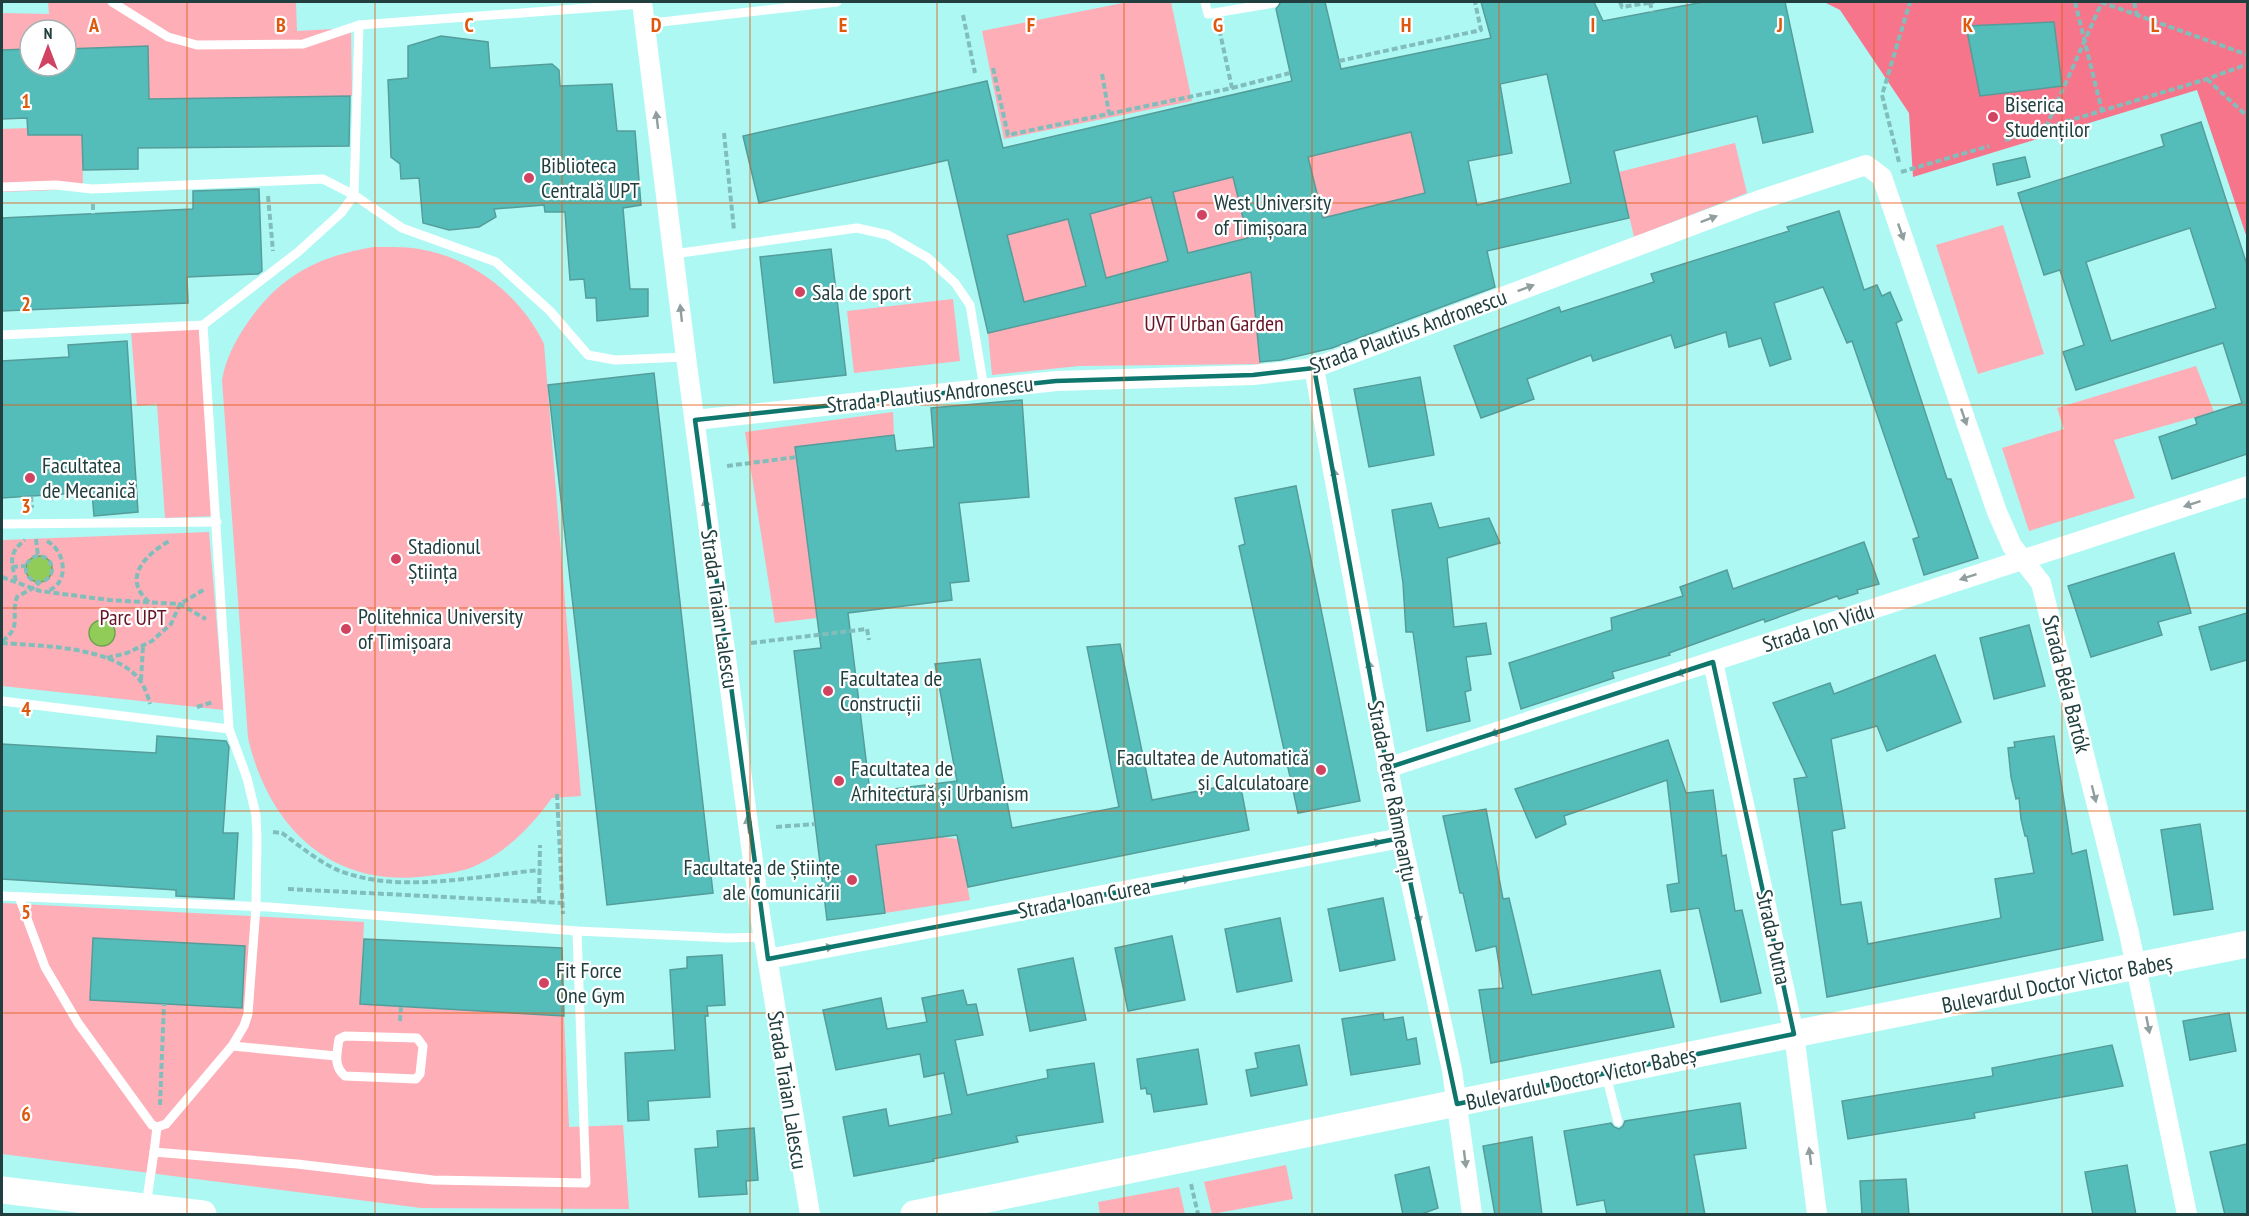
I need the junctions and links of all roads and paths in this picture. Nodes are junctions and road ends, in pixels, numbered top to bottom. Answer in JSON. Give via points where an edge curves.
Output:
{"nodes":[{"id":1,"x":112,"y":2,"type":"edge"},
{"id":2,"x":837,"y":2,"type":"edge"},
{"id":3,"x":1205,"y":2,"type":"edge"},
{"id":4,"x":1475,"y":2,"type":"edge"},
{"id":5,"x":1620,"y":2,"type":"edge"},
{"id":6,"x":1652,"y":2,"type":"edge"},
{"id":7,"x":1910,"y":2,"type":"edge"},
{"id":8,"x":2075,"y":2,"type":"edge"},
{"id":9,"x":2102,"y":2,"type":"edge"},
{"id":10,"x":2134,"y":2,"type":"edge"},
{"id":11,"x":642,"y":3,"type":"edge"},
{"id":12,"x":1275,"y":3,"type":"edge"},
{"id":13,"x":1652,"y":12,"type":"dead end"},
{"id":14,"x":963,"y":15,"type":"dead end"},
{"id":15,"x":2137,"y":15,"type":"junction"},
{"id":16,"x":359,"y":24,"type":"junction"},
{"id":17,"x":644,"y":24,"type":"junction"},
{"id":18,"x":1219,"y":28,"type":"dead end"},
{"id":19,"x":2085,"y":41,"type":"junction"},
{"id":20,"x":2247,"y":55,"type":"edge"},
{"id":21,"x":1339,"y":61,"type":"dead end"},
{"id":22,"x":2247,"y":64,"type":"edge"},
{"id":23,"x":993,"y":68,"type":"dead end"},
{"id":24,"x":975,"y":73,"type":"dead end"},
{"id":25,"x":1290,"y":73,"type":"dead end"},
{"id":26,"x":1102,"y":74,"type":"dead end"},
{"id":27,"x":2207,"y":79,"type":"junction"},
{"id":28,"x":1232,"y":88,"type":"junction"},
{"id":29,"x":2102,"y":111,"type":"junction"},
{"id":30,"x":1109,"y":113,"type":"junction"},
{"id":31,"x":2247,"y":117,"type":"edge"},
{"id":32,"x":2046,"y":128,"type":"junction"},
{"id":33,"x":724,"y":133,"type":"dead end"},
{"id":34,"x":2005,"y":140,"type":"dead end"},
{"id":35,"x":1989,"y":146,"type":"dead end"},
{"id":36,"x":1902,"y":171,"type":"junction"},
{"id":37,"x":1882,"y":177,"type":"junction"},
{"id":38,"x":267,"y":182,"type":"junction"},
{"id":39,"x":2,"y":188,"type":"edge"},
{"id":40,"x":354,"y":195,"type":"junction"},
{"id":41,"x":735,"y":245,"type":"junction"},
{"id":42,"x":674,"y":254,"type":"junction"},
{"id":43,"x":274,"y":270,"type":"junction"},
{"id":44,"x":203,"y":325,"type":"junction"},
{"id":45,"x":2,"y":335,"type":"edge"},
{"id":46,"x":686,"y":357,"type":"junction"},
{"id":47,"x":1314,"y":368,"type":"junction"},
{"id":48,"x":984,"y":388,"type":"junction"},
{"id":49,"x":694,"y":420,"type":"junction"},
{"id":50,"x":797,"y":457,"type":"dead end"},
{"id":51,"x":727,"y":466,"type":"dead end"},
{"id":52,"x":2247,"y":486,"type":"edge"},
{"id":53,"x":217,"y":522,"type":"junction"},
{"id":54,"x":2,"y":524,"type":"edge"},
{"id":55,"x":53,"y":538,"type":"dead end"},
{"id":56,"x":36,"y":539,"type":"junction"},
{"id":57,"x":41,"y":539,"type":"junction"},
{"id":58,"x":173,"y":539,"type":"dead end"},
{"id":59,"x":38,"y":556,"type":"junction"},
{"id":60,"x":2024,"y":559,"type":"junction"},
{"id":61,"x":26,"y":566,"type":"junction"},
{"id":62,"x":12,"y":567,"type":"junction"},
{"id":63,"x":53,"y":569,"type":"junction"},
{"id":64,"x":63,"y":569,"type":"junction"},
{"id":65,"x":2,"y":577,"type":"edge"},
{"id":66,"x":15,"y":581,"type":"junction"},
{"id":67,"x":39,"y":583,"type":"junction"},
{"id":68,"x":213,"y":584,"type":"dead end"},
{"id":69,"x":33,"y":588,"type":"junction"},
{"id":70,"x":40,"y":591,"type":"junction"},
{"id":71,"x":150,"y":603,"type":"junction"},
{"id":72,"x":180,"y":604,"type":"junction"},
{"id":73,"x":207,"y":620,"type":"dead end"},
{"id":74,"x":869,"y":639,"type":"dead end"},
{"id":75,"x":2,"y":642,"type":"edge"},
{"id":76,"x":751,"y":643,"type":"dead end"},
{"id":77,"x":143,"y":645,"type":"junction"},
{"id":78,"x":106,"y":658,"type":"junction"},
{"id":79,"x":1713,"y":662,"type":"junction"},
{"id":80,"x":141,"y":681,"type":"junction"},
{"id":81,"x":139,"y":700,"type":"dead end"},
{"id":82,"x":217,"y":700,"type":"dead end"},
{"id":83,"x":2,"y":701,"type":"edge"},
{"id":84,"x":150,"y":702,"type":"junction"},
{"id":85,"x":186,"y":706,"type":"dead end"},
{"id":86,"x":152,"y":719,"type":"junction"},
{"id":87,"x":229,"y":729,"type":"junction"},
{"id":88,"x":1388,"y":768,"type":"junction"},
{"id":89,"x":557,"y":794,"type":"dead end"},
{"id":90,"x":815,"y":824,"type":"dead end"},
{"id":91,"x":776,"y":827,"type":"dead end"},
{"id":92,"x":257,"y":830,"type":"junction"},
{"id":93,"x":1401,"y":838,"type":"junction"},
{"id":94,"x":540,"y":845,"type":"dead end"},
{"id":95,"x":540,"y":870,"type":"junction"},
{"id":96,"x":406,"y":884,"type":"junction"},
{"id":97,"x":256,"y":888,"type":"junction"},
{"id":98,"x":406,"y":895,"type":"junction"},
{"id":99,"x":2,"y":896,"type":"edge"},
{"id":100,"x":19,"y":897,"type":"junction"},
{"id":101,"x":539,"y":902,"type":"junction"},
{"id":102,"x":563,"y":903,"type":"junction"},
{"id":103,"x":256,"y":907,"type":"junction"},
{"id":104,"x":563,"y":930,"type":"junction"},
{"id":105,"x":577,"y":931,"type":"junction"},
{"id":106,"x":764,"y":937,"type":"junction"},
{"id":107,"x":2247,"y":944,"type":"edge"},
{"id":108,"x":768,"y":959,"type":"junction"},
{"id":109,"x":2136,"y":968,"type":"junction"},
{"id":110,"x":164,"y":1004,"type":"dead end"},
{"id":111,"x":1794,"y":1034,"type":"junction"},
{"id":112,"x":232,"y":1046,"type":"junction"},
{"id":113,"x":336,"y":1056,"type":"junction"},
{"id":114,"x":1605,"y":1073,"type":"junction"},
{"id":115,"x":1457,"y":1104,"type":"junction"},
{"id":116,"x":1618,"y":1122,"type":"dead end"},
{"id":117,"x":157,"y":1127,"type":"junction"},
{"id":118,"x":154,"y":1152,"type":"junction"},
{"id":119,"x":1191,"y":1184,"type":"dead end"},
{"id":120,"x":2,"y":1190,"type":"edge"},
{"id":121,"x":146,"y":1207,"type":"junction"},
{"id":122,"x":203,"y":1215,"type":"edge"},
{"id":123,"x":810,"y":1215,"type":"edge"},
{"id":124,"x":914,"y":1215,"type":"edge"},
{"id":125,"x":1198,"y":1215,"type":"edge"},
{"id":126,"x":1472,"y":1215,"type":"edge"},
{"id":127,"x":1817,"y":1215,"type":"edge"},
{"id":128,"x":2187,"y":1215,"type":"edge"}],
"edges":[{"from":1,"to":16,"type":"lane","via":[[168,37],[197,45],[303,44]]},
{"from":2,"to":17,"type":"lane"},
{"from":3,"to":12,"type":"lane","via":[[1208,14]]},
{"from":4,"to":21,"type":"path","via":[[1481,30]]},
{"from":5,"to":6,"type":"path","via":[[1622,7]]},
{"from":6,"to":13,"type":"path"},
{"from":7,"to":36,"type":"path","via":[[1882,95]]},
{"from":8,"to":19,"type":"path"},
{"from":9,"to":15,"type":"path"},
{"from":9,"to":19,"type":"path"},
{"from":10,"to":15,"type":"path"},
{"from":11,"to":16,"type":"lane"},
{"from":11,"to":17,"type":"street","name":"Strada Traian Lalescu"},
{"from":14,"to":24,"type":"path"},
{"from":15,"to":20,"type":"path"},
{"from":16,"to":40,"type":"lane"},
{"from":42,"to":17,"type":"street","name":"Strada Traian Lalescu","one_way":true},
{"from":18,"to":28,"type":"path"},
{"from":19,"to":29,"type":"path"},
{"from":19,"to":32,"type":"path"},
{"from":22,"to":27,"type":"path"},
{"from":23,"to":30,"type":"path","via":[[1008,135]]},
{"from":25,"to":28,"type":"path"},
{"from":26,"to":30,"type":"path"},
{"from":27,"to":29,"type":"path"},
{"from":27,"to":31,"type":"path"},
{"from":28,"to":30,"type":"path"},
{"from":29,"to":32,"type":"path"},
{"from":32,"to":34,"type":"path"},
{"from":33,"to":41,"type":"path"},
{"from":35,"to":36,"type":"path"},
{"from":36,"to":37,"type":"path"},
{"from":47,"to":37,"type":"street","name":"Strada Plautius Andronescu","one_way":true,"via":[[1757,201],[1866,165]]},
{"from":37,"to":60,"type":"street","name":"Strada Béla Bartók","one_way":true,"via":[[1997,512],[2012,546]]},
{"from":38,"to":39,"type":"lane","via":[[92,189],[56,185]]},
{"from":38,"to":40,"type":"lane","via":[[323,179]]},
{"from":38,"to":43,"type":"path"},
{"from":40,"to":43,"type":"lane","via":[[341,213]]},
{"from":40,"to":46,"type":"lane","via":[[402,228],[496,262],[550,312],[588,355],[615,360]]},
{"from":41,"to":42,"type":"lane"},
{"from":41,"to":48,"type":"lane","via":[[857,228],[888,235],[928,258],[955,283],[970,305]]},
{"from":46,"to":42,"type":"street","name":"Strada Traian Lalescu","one_way":true},
{"from":43,"to":44,"type":"lane"},
{"from":44,"to":45,"type":"lane"},
{"from":44,"to":53,"type":"lane"},
{"from":46,"to":49,"type":"street","name":"Strada Traian Lalescu"},
{"from":47,"to":48,"type":"street","name":"Strada Plautius Andronescu","via":[[1253,375],[1056,381]]},
{"from":88,"to":47,"type":"street","name":"Strada Petre Râmneanțu","one_way":true},
{"from":48,"to":49,"type":"street","name":"Strada Plautius Andronescu"},
{"from":106,"to":49,"type":"street","name":"Strada Traian Lalescu","one_way":true},
{"from":50,"to":51,"type":"path"},
{"from":52,"to":60,"type":"street","name":"Strada Ion Vidu","one_way":true},
{"from":53,"to":54,"type":"lane"},
{"from":53,"to":87,"type":"lane"},
{"from":55,"to":57,"type":"path"},
{"from":56,"to":57,"type":"path"},
{"from":56,"to":59,"type":"path"},
{"from":56,"to":62,"type":"path","via":[[27,539],[15,548]]},
{"from":57,"to":64,"type":"path","via":[[61,554]]},
{"from":58,"to":71,"type":"path","via":[[148,557],[136,573],[139,594]]},
{"from":59,"to":61,"type":"path"},
{"from":59,"to":63,"type":"path","via":[[47,558]]},
{"from":60,"to":79,"type":"street","name":"Strada Ion Vidu","one_way":true},
{"from":60,"to":109,"type":"street","name":"Strada Béla Bartók","one_way":true,"via":[[2042,583]]},
{"from":61,"to":62,"type":"path"},
{"from":61,"to":67,"type":"path","via":[[30,579]]},
{"from":62,"to":66,"type":"path"},
{"from":63,"to":64,"type":"path"},
{"from":63,"to":67,"type":"path","via":[[47,580]]},
{"from":64,"to":70,"type":"path","via":[[53,589]]},
{"from":65,"to":66,"type":"path"},
{"from":66,"to":69,"type":"path"},
{"from":67,"to":69,"type":"path"},
{"from":68,"to":72,"type":"path"},
{"from":69,"to":70,"type":"path"},
{"from":69,"to":75,"type":"path","via":[[18,597],[15,626]]},
{"from":70,"to":71,"type":"path"},
{"from":71,"to":72,"type":"path"},
{"from":72,"to":73,"type":"path"},
{"from":72,"to":77,"type":"path","via":[[171,624]]},
{"from":74,"to":76,"type":"path","via":[[867,629]]},
{"from":75,"to":78,"type":"path"},
{"from":77,"to":78,"type":"path"},
{"from":77,"to":80,"type":"path"},
{"from":78,"to":80,"type":"path"},
{"from":79,"to":88,"type":"street","name":"Strada Ion Vidu","one_way":true},
{"from":79,"to":111,"type":"street","name":"Strada Putna"},
{"from":80,"to":84,"type":"path"},
{"from":81,"to":84,"type":"path"},
{"from":82,"to":85,"type":"path","via":[[197,707]]},
{"from":83,"to":86,"type":"lane"},
{"from":84,"to":86,"type":"path"},
{"from":86,"to":87,"type":"lane"},
{"from":87,"to":92,"type":"lane","via":[[247,778]]},
{"from":88,"to":93,"type":"street","name":"Strada Petre Râmneanțu"},
{"from":89,"to":102,"type":"path"},
{"from":90,"to":91,"type":"path"},
{"from":92,"to":96,"type":"path","via":[[282,833],[338,870]]},
{"from":92,"to":97,"type":"lane"},
{"from":108,"to":93,"type":"street","name":"Strada Ioan Curea","one_way":true},
{"from":93,"to":115,"type":"street","name":"Strada Petre Râmneanțu","one_way":true},
{"from":94,"to":95,"type":"path"},
{"from":95,"to":96,"type":"path"},
{"from":95,"to":101,"type":"path"},
{"from":96,"to":98,"type":"path"},
{"from":97,"to":98,"type":"path"},
{"from":97,"to":103,"type":"lane"},
{"from":98,"to":101,"type":"path"},
{"from":99,"to":100,"type":"lane"},
{"from":100,"to":103,"type":"lane"},
{"from":100,"to":117,"type":"lane","via":[[45,967],[72,1014]]},
{"from":101,"to":102,"type":"path"},
{"from":102,"to":104,"type":"path"},
{"from":103,"to":104,"type":"lane"},
{"from":103,"to":112,"type":"lane","via":[[248,1014]]},
{"from":104,"to":105,"type":"lane"},
{"from":105,"to":106,"type":"lane"},
{"from":105,"to":118,"type":"lane","via":[[586,1183],[433,1180]]},
{"from":106,"to":108,"type":"street","name":"Strada Traian Lalescu"},
{"from":107,"to":109,"type":"street","name":"Bulevardul Doctor Victor Babeș"},
{"from":108,"to":123,"type":"street","name":"Strada Traian Lalescu"},
{"from":109,"to":111,"type":"street","name":"Bulevardul Doctor Victor Babeș"},
{"from":109,"to":128,"type":"street","name":"Strada Béla Bartók","one_way":true},
{"from":110,"to":117,"type":"path"},
{"from":111,"to":114,"type":"street","name":"Bulevardul Doctor Victor Babeș"},
{"from":127,"to":111,"type":"street","name":"Strada Putna","one_way":true},
{"from":112,"to":113,"type":"lane"},
{"from":112,"to":117,"type":"lane","via":[[166,1124]]},
{"from":113,"to":113,"type":"lane","via":[[339,1070],[345,1076],[416,1079],[423,1046],[417,1038],[345,1036],[339,1040]]},
{"from":114,"to":115,"type":"street","name":"Bulevardul Doctor Victor Babeș"},
{"from":114,"to":116,"type":"lane"},
{"from":115,"to":124,"type":"street","name":"Bulevardul Doctor Victor Babeș"},
{"from":115,"to":126,"type":"street","name":"Strada Petre Râmneanțu","one_way":true},
{"from":117,"to":118,"type":"lane"},
{"from":118,"to":121,"type":"lane"},
{"from":119,"to":125,"type":"path"},
{"from":120,"to":121,"type":"street"},
{"from":121,"to":122,"type":"street"}]}
